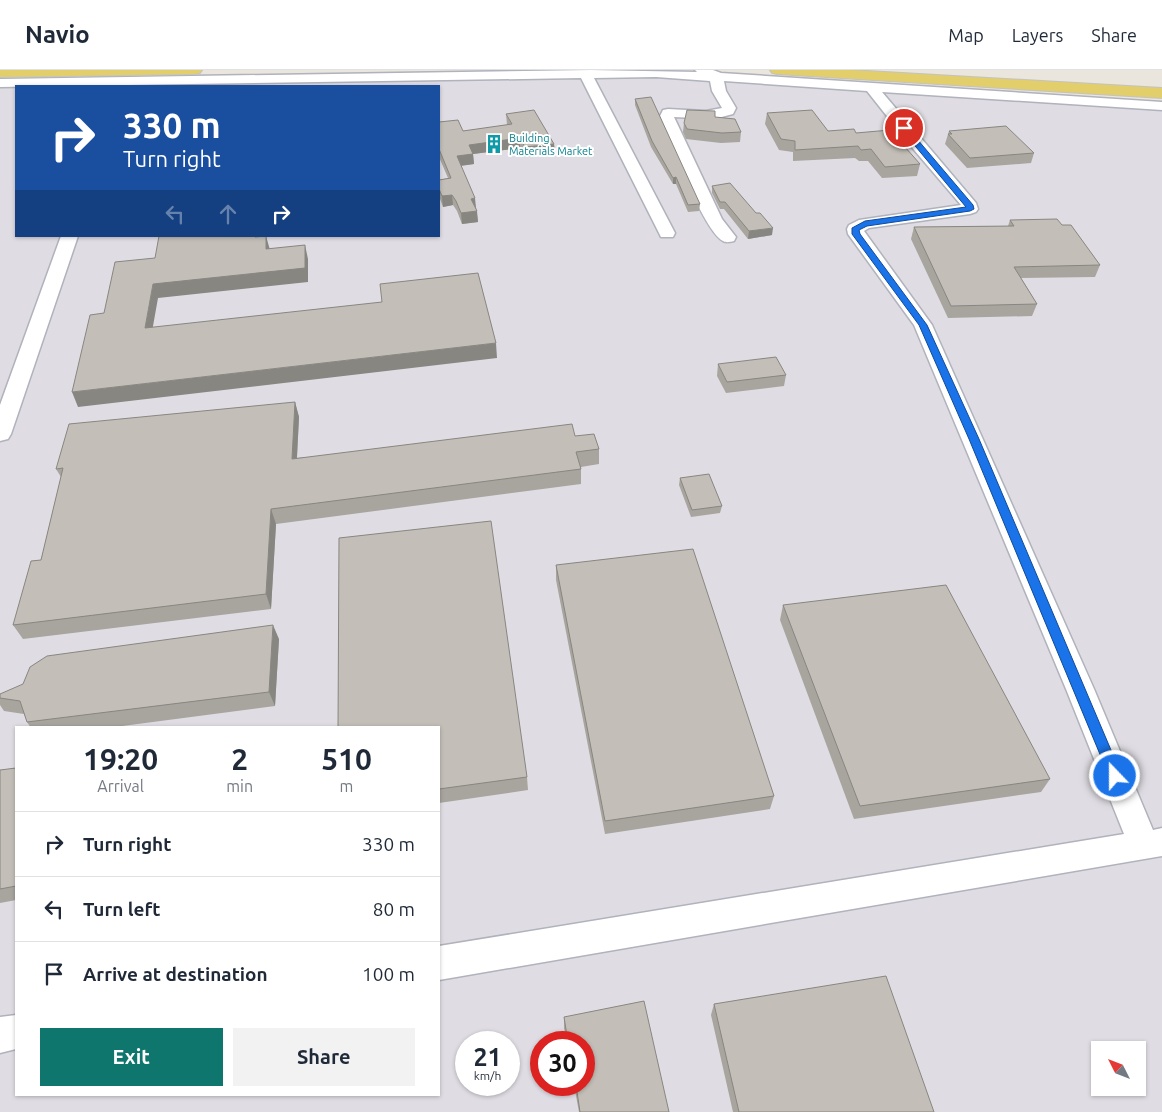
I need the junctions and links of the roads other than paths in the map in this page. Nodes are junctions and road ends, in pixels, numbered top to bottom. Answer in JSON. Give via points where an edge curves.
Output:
{"nodes":[{"id":1,"x":195,"y":70,"type":"edge"},
{"id":2,"x":702,"y":70,"type":"edge"},
{"id":3,"x":777,"y":70,"type":"edge"},
{"id":4,"x":1009,"y":70,"type":"edge"},
{"id":5,"x":568,"y":72,"type":"edge"},
{"id":6,"x":0,"y":73,"type":"edge"},
{"id":7,"x":591,"y":73,"type":"edge"},
{"id":8,"x":1103,"y":75,"type":"dead end"},
{"id":9,"x":716,"y":76,"type":"junction"},
{"id":10,"x":0,"y":83,"type":"edge"},
{"id":11,"x":121,"y":84,"type":"edge"},
{"id":12,"x":872,"y":88,"type":"junction"},
{"id":13,"x":1162,"y":93,"type":"edge"},
{"id":14,"x":1162,"y":106,"type":"edge"},
{"id":15,"x":667,"y":233,"type":"dead end"},
{"id":16,"x":70,"y":237,"type":"edge"},
{"id":17,"x":728,"y":237,"type":"dead end"},
{"id":18,"x":0,"y":434,"type":"edge"},
{"id":19,"x":1153,"y":843,"type":"edge"},
{"id":20,"x":440,"y":963,"type":"edge"},
{"id":21,"x":15,"y":1032,"type":"edge"},
{"id":22,"x":0,"y":1035,"type":"edge"}],
"edges":[{"from":1,"to":6,"type":"main road"},
{"from":2,"to":9,"type":"street"},
{"from":3,"to":13,"type":"main road"},
{"from":4,"to":8,"type":"main road"},
{"from":5,"to":7,"type":"street"},
{"from":5,"to":11,"type":"street"},
{"from":7,"to":9,"type":"street"},
{"from":7,"to":15,"type":"street"},
{"from":9,"to":12,"type":"street"},
{"from":9,"to":17,"type":"street","via":[[728,111],[709,114],[676,112],[667,116],[714,220]]},
{"from":10,"to":11,"type":"street"},
{"from":12,"to":14,"type":"street"},
{"from":12,"to":19,"type":"street","via":[[970,209],[865,224],[855,229],[856,234],[923,325]]},
{"from":16,"to":18,"type":"street"},
{"from":19,"to":20,"type":"street"},
{"from":21,"to":22,"type":"street"}]}
